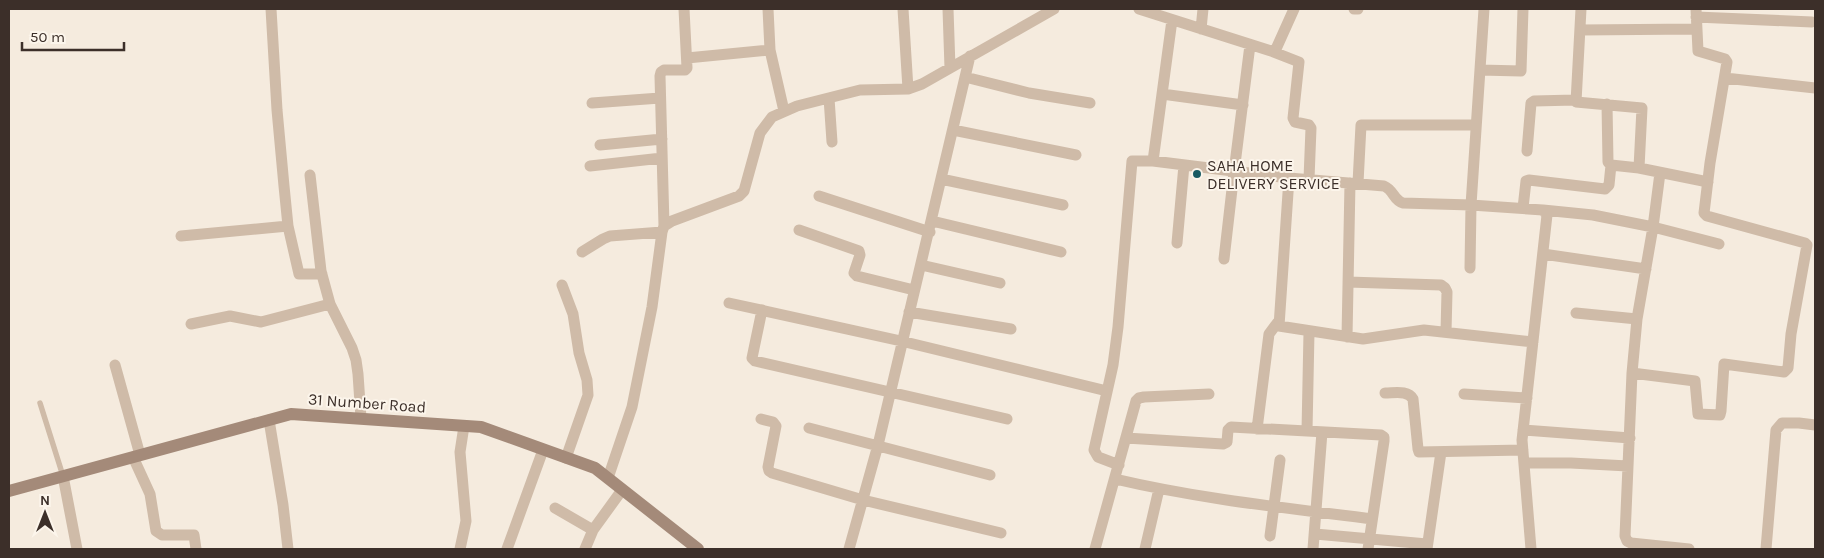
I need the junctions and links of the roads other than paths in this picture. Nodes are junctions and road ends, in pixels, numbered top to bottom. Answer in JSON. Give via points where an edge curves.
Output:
{"nodes":[{"id":1,"x":271,"y":9,"type":"edge"},
{"id":2,"x":684,"y":9,"type":"edge"},
{"id":3,"x":768,"y":9,"type":"edge"},
{"id":4,"x":903,"y":9,"type":"edge"},
{"id":5,"x":948,"y":9,"type":"edge"},
{"id":6,"x":1053,"y":9,"type":"edge"},
{"id":7,"x":1139,"y":9,"type":"edge"},
{"id":8,"x":1203,"y":9,"type":"edge"},
{"id":9,"x":1294,"y":9,"type":"edge"},
{"id":10,"x":1484,"y":9,"type":"edge"},
{"id":11,"x":1523,"y":9,"type":"edge"},
{"id":12,"x":1581,"y":9,"type":"edge"},
{"id":13,"x":1696,"y":13,"type":"edge"},
{"id":14,"x":1746,"y":13,"type":"edge"},
{"id":15,"x":1172,"y":20,"type":"junction"},
{"id":16,"x":1812,"y":22,"type":"dead end"},
{"id":17,"x":1201,"y":29,"type":"junction"},
{"id":18,"x":1580,"y":30,"type":"junction"},
{"id":19,"x":1696,"y":30,"type":"junction"},
{"id":20,"x":1250,"y":45,"type":"junction"},
{"id":21,"x":770,"y":50,"type":"junction"},
{"id":22,"x":1271,"y":51,"type":"junction"},
{"id":23,"x":970,"y":56,"type":"junction"},
{"id":24,"x":687,"y":58,"type":"junction"},
{"id":25,"x":950,"y":68,"type":"junction"},
{"id":26,"x":1480,"y":70,"type":"junction"},
{"id":27,"x":965,"y":77,"type":"junction"},
{"id":28,"x":1725,"y":78,"type":"junction"},
{"id":29,"x":1815,"y":88,"type":"edge"},
{"id":30,"x":908,"y":89,"type":"junction"},
{"id":31,"x":1162,"y":94,"type":"junction"},
{"id":32,"x":660,"y":98,"type":"junction"},
{"id":33,"x":829,"y":98,"type":"junction"},
{"id":34,"x":1575,"y":100,"type":"junction"},
{"id":35,"x":592,"y":103,"type":"dead end"},
{"id":36,"x":1090,"y":103,"type":"dead end"},
{"id":37,"x":1607,"y":104,"type":"junction"},
{"id":38,"x":1243,"y":105,"type":"junction"},
{"id":39,"x":784,"y":112,"type":"junction"},
{"id":40,"x":1476,"y":126,"type":"junction"},
{"id":41,"x":953,"y":130,"type":"junction"},
{"id":42,"x":662,"y":139,"type":"junction"},
{"id":43,"x":832,"y":142,"type":"dead end"},
{"id":44,"x":600,"y":145,"type":"dead end"},
{"id":45,"x":1527,"y":151,"type":"dead end"},
{"id":46,"x":1076,"y":155,"type":"dead end"},
{"id":47,"x":662,"y":158,"type":"junction"},
{"id":48,"x":1152,"y":161,"type":"junction"},
{"id":49,"x":1611,"y":165,"type":"junction"},
{"id":50,"x":590,"y":166,"type":"dead end"},
{"id":51,"x":1184,"y":166,"type":"junction"},
{"id":52,"x":1639,"y":168,"type":"junction"},
{"id":53,"x":1234,"y":172,"type":"junction"},
{"id":54,"x":1660,"y":173,"type":"junction"},
{"id":55,"x":310,"y":175,"type":"dead end"},
{"id":56,"x":1289,"y":178,"type":"junction"},
{"id":57,"x":941,"y":179,"type":"junction"},
{"id":58,"x":1309,"y":179,"type":"junction"},
{"id":59,"x":1708,"y":182,"type":"junction"},
{"id":60,"x":1354,"y":183,"type":"junction"},
{"id":61,"x":819,"y":196,"type":"dead end"},
{"id":62,"x":1063,"y":206,"type":"dead end"},
{"id":63,"x":1472,"y":206,"type":"junction"},
{"id":64,"x":1523,"y":208,"type":"junction"},
{"id":65,"x":1543,"y":210,"type":"junction"},
{"id":66,"x":288,"y":226,"type":"junction"},
{"id":67,"x":931,"y":226,"type":"junction"},
{"id":68,"x":1653,"y":227,"type":"junction"},
{"id":69,"x":663,"y":229,"type":"junction"},
{"id":70,"x":798,"y":230,"type":"dead end"},
{"id":71,"x":181,"y":236,"type":"dead end"},
{"id":72,"x":1810,"y":242,"type":"edge"},
{"id":73,"x":1177,"y":243,"type":"dead end"},
{"id":74,"x":1718,"y":244,"type":"dead end"},
{"id":75,"x":582,"y":252,"type":"dead end"},
{"id":76,"x":1061,"y":252,"type":"dead end"},
{"id":77,"x":1542,"y":254,"type":"junction"},
{"id":78,"x":1224,"y":260,"type":"dead end"},
{"id":79,"x":921,"y":265,"type":"junction"},
{"id":80,"x":1470,"y":268,"type":"dead end"},
{"id":81,"x":1646,"y":269,"type":"junction"},
{"id":82,"x":322,"y":274,"type":"junction"},
{"id":83,"x":1000,"y":282,"type":"dead end"},
{"id":84,"x":1348,"y":282,"type":"junction"},
{"id":85,"x":562,"y":286,"type":"dead end"},
{"id":86,"x":914,"y":290,"type":"junction"},
{"id":87,"x":729,"y":303,"type":"dead end"},
{"id":88,"x":330,"y":304,"type":"junction"},
{"id":89,"x":762,"y":310,"type":"junction"},
{"id":90,"x":909,"y":312,"type":"junction"},
{"id":91,"x":1576,"y":313,"type":"dead end"},
{"id":92,"x":1637,"y":319,"type":"junction"},
{"id":93,"x":1278,"y":322,"type":"junction"},
{"id":94,"x":191,"y":324,"type":"dead end"},
{"id":95,"x":1011,"y":329,"type":"dead end"},
{"id":96,"x":1309,"y":332,"type":"junction"},
{"id":97,"x":1446,"y":332,"type":"junction"},
{"id":98,"x":1347,"y":337,"type":"junction"},
{"id":99,"x":902,"y":341,"type":"junction"},
{"id":100,"x":1533,"y":342,"type":"junction"},
{"id":101,"x":115,"y":365,"type":"dead end"},
{"id":102,"x":1632,"y":373,"type":"junction"},
{"id":103,"x":890,"y":392,"type":"junction"},
{"id":104,"x":1107,"y":392,"type":"junction"},
{"id":105,"x":1385,"y":393,"type":"dead end"},
{"id":106,"x":1209,"y":394,"type":"dead end"},
{"id":107,"x":1464,"y":394,"type":"dead end"},
{"id":108,"x":1527,"y":398,"type":"junction"},
{"id":109,"x":40,"y":403,"type":"dead end"},
{"id":110,"x":361,"y":418,"type":"junction"},
{"id":111,"x":761,"y":419,"type":"dead end"},
{"id":112,"x":1007,"y":419,"type":"dead end"},
{"id":113,"x":269,"y":420,"type":"junction"},
{"id":114,"x":1815,"y":425,"type":"edge"},
{"id":115,"x":464,"y":426,"type":"junction"},
{"id":116,"x":810,"y":428,"type":"dead end"},
{"id":117,"x":1258,"y":429,"type":"junction"},
{"id":118,"x":1523,"y":430,"type":"junction"},
{"id":119,"x":1307,"y":431,"type":"junction"},
{"id":120,"x":1322,"y":432,"type":"junction"},
{"id":121,"x":1126,"y":438,"type":"junction"},
{"id":122,"x":1630,"y":438,"type":"junction"},
{"id":123,"x":878,"y":445,"type":"junction"},
{"id":124,"x":543,"y":450,"type":"junction"},
{"id":125,"x":1523,"y":450,"type":"junction"},
{"id":126,"x":1441,"y":452,"type":"junction"},
{"id":127,"x":137,"y":456,"type":"junction"},
{"id":128,"x":566,"y":458,"type":"junction"},
{"id":129,"x":1280,"y":460,"type":"dead end"},
{"id":130,"x":1524,"y":463,"type":"junction"},
{"id":131,"x":1119,"y":465,"type":"junction"},
{"id":132,"x":1628,"y":466,"type":"junction"},
{"id":133,"x":990,"y":475,"type":"dead end"},
{"id":134,"x":63,"y":476,"type":"junction"},
{"id":135,"x":608,"y":478,"type":"junction"},
{"id":136,"x":1115,"y":479,"type":"junction"},
{"id":137,"x":1159,"y":489,"type":"junction"},
{"id":138,"x":622,"y":490,"type":"junction"},
{"id":139,"x":9,"y":491,"type":"edge"},
{"id":140,"x":863,"y":500,"type":"junction"},
{"id":141,"x":1274,"y":506,"type":"junction"},
{"id":142,"x":555,"y":508,"type":"dead end"},
{"id":143,"x":1317,"y":512,"type":"junction"},
{"id":144,"x":1372,"y":519,"type":"junction"},
{"id":145,"x":593,"y":530,"type":"junction"},
{"id":146,"x":1001,"y":533,"type":"dead end"},
{"id":147,"x":1315,"y":534,"type":"junction"},
{"id":148,"x":1270,"y":536,"type":"dead end"},
{"id":149,"x":1369,"y":544,"type":"edge"},
{"id":150,"x":1427,"y":546,"type":"edge"},
{"id":151,"x":77,"y":549,"type":"edge"},
{"id":152,"x":196,"y":549,"type":"edge"},
{"id":153,"x":288,"y":549,"type":"edge"},
{"id":154,"x":460,"y":549,"type":"edge"},
{"id":155,"x":507,"y":549,"type":"edge"},
{"id":156,"x":585,"y":549,"type":"edge"},
{"id":157,"x":698,"y":549,"type":"edge"},
{"id":158,"x":849,"y":549,"type":"edge"},
{"id":159,"x":1095,"y":549,"type":"edge"},
{"id":160,"x":1145,"y":549,"type":"edge"},
{"id":161,"x":1313,"y":549,"type":"edge"},
{"id":162,"x":1532,"y":549,"type":"edge"},
{"id":163,"x":1690,"y":549,"type":"edge"},
{"id":164,"x":1766,"y":549,"type":"edge"}],
"edges":[{"from":1,"to":66,"type":"street"},
{"from":2,"to":24,"type":"street"},
{"from":3,"to":21,"type":"street"},
{"from":4,"to":30,"type":"street"},
{"from":5,"to":25,"type":"street"},
{"from":6,"to":23,"type":"street"},
{"from":7,"to":15,"type":"street"},
{"from":8,"to":17,"type":"street"},
{"from":9,"to":22,"type":"street","via":[[1276,49]]},
{"from":10,"to":26,"type":"street"},
{"from":11,"to":26,"type":"street","via":[[1521,71]]},
{"from":12,"to":18,"type":"street"},
{"from":13,"to":14,"type":"street"},
{"from":13,"to":19,"type":"street"},
{"from":14,"to":16,"type":"street"},
{"from":15,"to":17,"type":"street"},
{"from":15,"to":31,"type":"street"},
{"from":17,"to":20,"type":"street"},
{"from":18,"to":19,"type":"street"},
{"from":18,"to":34,"type":"street"},
{"from":19,"to":28,"type":"street","via":[[1698,51],[1727,60]]},
{"from":20,"to":22,"type":"street"},
{"from":20,"to":38,"type":"street"},
{"from":21,"to":24,"type":"street"},
{"from":21,"to":39,"type":"street"},
{"from":22,"to":58,"type":"street","via":[[1299,62],[1293,118],[1295,122],[1311,128]]},
{"from":23,"to":25,"type":"street"},
{"from":23,"to":27,"type":"street"},
{"from":24,"to":32,"type":"street","via":[[685,70],[661,72]]},
{"from":25,"to":30,"type":"street"},
{"from":26,"to":40,"type":"street"},
{"from":27,"to":36,"type":"street"},
{"from":27,"to":41,"type":"street"},
{"from":28,"to":29,"type":"street"},
{"from":28,"to":59,"type":"street"},
{"from":30,"to":33,"type":"street","via":[[860,90]]},
{"from":31,"to":38,"type":"street"},
{"from":31,"to":48,"type":"street"},
{"from":32,"to":35,"type":"street"},
{"from":32,"to":42,"type":"street"},
{"from":33,"to":39,"type":"street"},
{"from":33,"to":43,"type":"street"},
{"from":34,"to":37,"type":"street"},
{"from":34,"to":45,"type":"street","via":[[1531,103]]},
{"from":37,"to":49,"type":"street","via":[[1607,159]]},
{"from":37,"to":52,"type":"street","via":[[1642,108]]},
{"from":38,"to":53,"type":"street"},
{"from":39,"to":69,"type":"street","via":[[772,117],[760,132],[740,196],[672,221]]},
{"from":40,"to":60,"type":"street","via":[[1361,126]]},
{"from":40,"to":63,"type":"street"},
{"from":41,"to":46,"type":"street"},
{"from":41,"to":57,"type":"street"},
{"from":42,"to":44,"type":"street"},
{"from":42,"to":47,"type":"street"},
{"from":47,"to":50,"type":"street"},
{"from":47,"to":69,"type":"street"},
{"from":48,"to":51,"type":"street"},
{"from":48,"to":104,"type":"street","via":[[1131,162],[1118,327]]},
{"from":49,"to":52,"type":"street"},
{"from":49,"to":64,"type":"street","via":[[1605,189],[1526,181]]},
{"from":51,"to":53,"type":"street"},
{"from":51,"to":73,"type":"street"},
{"from":52,"to":54,"type":"street"},
{"from":53,"to":56,"type":"street"},
{"from":53,"to":78,"type":"street"},
{"from":54,"to":59,"type":"street"},
{"from":54,"to":68,"type":"street"},
{"from":55,"to":82,"type":"street"},
{"from":56,"to":58,"type":"street"},
{"from":56,"to":93,"type":"street"},
{"from":57,"to":62,"type":"street"},
{"from":57,"to":67,"type":"street"},
{"from":58,"to":60,"type":"street"},
{"from":59,"to":72,"type":"street","via":[[1704,210],[1707,216]]},
{"from":60,"to":63,"type":"street","via":[[1388,187],[1395,199],[1403,203]]},
{"from":60,"to":84,"type":"street"},
{"from":61,"to":67,"type":"street"},
{"from":63,"to":64,"type":"street"},
{"from":63,"to":80,"type":"street"},
{"from":64,"to":65,"type":"street"},
{"from":65,"to":68,"type":"street","via":[[1593,214]]},
{"from":65,"to":77,"type":"street","via":[[1547,215]]},
{"from":66,"to":71,"type":"street"},
{"from":66,"to":82,"type":"street","via":[[298,274]]},
{"from":67,"to":76,"type":"street"},
{"from":67,"to":79,"type":"street"},
{"from":68,"to":74,"type":"street"},
{"from":68,"to":81,"type":"street"},
{"from":69,"to":75,"type":"street","via":[[610,236]]},
{"from":69,"to":135,"type":"street","via":[[652,307],[632,407]]},
{"from":70,"to":86,"type":"street","via":[[859,251],[854,273],[857,276]]},
{"from":72,"to":102,"type":"street","via":[[1787,370],[1724,364],[1720,415],[1698,414],[1695,381]]},
{"from":77,"to":81,"type":"street"},
{"from":77,"to":100,"type":"street"},
{"from":79,"to":83,"type":"street"},
{"from":79,"to":86,"type":"street"},
{"from":81,"to":92,"type":"street"},
{"from":82,"to":88,"type":"street"},
{"from":84,"to":97,"type":"street","via":[[1445,288]]},
{"from":84,"to":98,"type":"street"},
{"from":85,"to":128,"type":"street","via":[[573,314],[588,387]]},
{"from":86,"to":90,"type":"street"},
{"from":87,"to":89,"type":"street"},
{"from":88,"to":94,"type":"street","via":[[261,322],[230,316]]},
{"from":88,"to":110,"type":"street","via":[[356,360]]},
{"from":89,"to":99,"type":"street"},
{"from":89,"to":103,"type":"street","via":[[753,360]]},
{"from":90,"to":95,"type":"street"},
{"from":90,"to":99,"type":"street"},
{"from":91,"to":92,"type":"street"},
{"from":92,"to":102,"type":"street"},
{"from":93,"to":96,"type":"street","via":[[1282,328]]},
{"from":93,"to":117,"type":"street","via":[[1269,334]]},
{"from":96,"to":98,"type":"street"},
{"from":96,"to":119,"type":"street"},
{"from":97,"to":98,"type":"street","via":[[1424,330],[1370,339]]},
{"from":97,"to":100,"type":"street"},
{"from":99,"to":103,"type":"street"},
{"from":99,"to":104,"type":"street"},
{"from":100,"to":108,"type":"street"},
{"from":101,"to":127,"type":"street"},
{"from":102,"to":122,"type":"street"},
{"from":103,"to":112,"type":"street"},
{"from":103,"to":123,"type":"street"},
{"from":104,"to":131,"type":"street","via":[[1094,450],[1098,457]]},
{"from":105,"to":126,"type":"street","via":[[1411,396],[1419,452]]},
{"from":106,"to":121,"type":"street","via":[[1139,398]]},
{"from":107,"to":108,"type":"street"},
{"from":108,"to":118,"type":"street"},
{"from":109,"to":134,"type":"lane"},
{"from":110,"to":113,"type":"main road","name":"31 Number Road","via":[[291,414]]},
{"from":110,"to":115,"type":"main road","name":"31 Number Road"},
{"from":111,"to":140,"type":"street","via":[[776,426],[769,471]]},
{"from":113,"to":127,"type":"main road","name":"31 Number Road"},
{"from":113,"to":153,"type":"street"},
{"from":114,"to":164,"type":"street","via":[[1789,422],[1782,423],[1776,430]]},
{"from":115,"to":124,"type":"main road","name":"31 Number Road","via":[[481,427]]},
{"from":115,"to":154,"type":"street","via":[[460,460],[466,521]]},
{"from":116,"to":123,"type":"street"},
{"from":117,"to":119,"type":"street"},
{"from":117,"to":121,"type":"street","via":[[1229,428],[1227,442],[1223,444]]},
{"from":118,"to":122,"type":"street"},
{"from":118,"to":125,"type":"street"},
{"from":119,"to":120,"type":"street"},
{"from":120,"to":143,"type":"street"},
{"from":120,"to":144,"type":"street","via":[[1384,437]]},
{"from":121,"to":131,"type":"street"},
{"from":122,"to":132,"type":"street"},
{"from":123,"to":133,"type":"street"},
{"from":123,"to":140,"type":"street"},
{"from":124,"to":128,"type":"main road","name":"31 Number Road"},
{"from":124,"to":155,"type":"street"},
{"from":125,"to":126,"type":"street"},
{"from":125,"to":130,"type":"street"},
{"from":126,"to":150,"type":"street"},
{"from":127,"to":134,"type":"main road","name":"31 Number Road"},
{"from":127,"to":152,"type":"street","via":[[150,494],[156,531],[162,535],[194,535]]},
{"from":128,"to":135,"type":"main road","name":"31 Number Road","via":[[595,468]]},
{"from":129,"to":141,"type":"street"},
{"from":130,"to":132,"type":"street"},
{"from":130,"to":162,"type":"street"},
{"from":131,"to":136,"type":"street"},
{"from":132,"to":163,"type":"street","via":[[1627,541]]},
{"from":134,"to":139,"type":"main road","name":"31 Number Road"},
{"from":134,"to":151,"type":"street"},
{"from":135,"to":138,"type":"main road","name":"31 Number Road"},
{"from":136,"to":137,"type":"street"},
{"from":136,"to":159,"type":"street"},
{"from":137,"to":141,"type":"street"},
{"from":137,"to":160,"type":"street"},
{"from":138,"to":145,"type":"street"},
{"from":138,"to":157,"type":"main road","name":"31 Number Road"},
{"from":140,"to":146,"type":"street"},
{"from":140,"to":158,"type":"street"},
{"from":141,"to":143,"type":"street"},
{"from":141,"to":148,"type":"street"},
{"from":142,"to":145,"type":"street"},
{"from":143,"to":144,"type":"street"},
{"from":143,"to":147,"type":"street"},
{"from":144,"to":149,"type":"street"},
{"from":145,"to":156,"type":"street"},
{"from":147,"to":149,"type":"street"},
{"from":147,"to":161,"type":"street"},
{"from":149,"to":150,"type":"street"}]}
